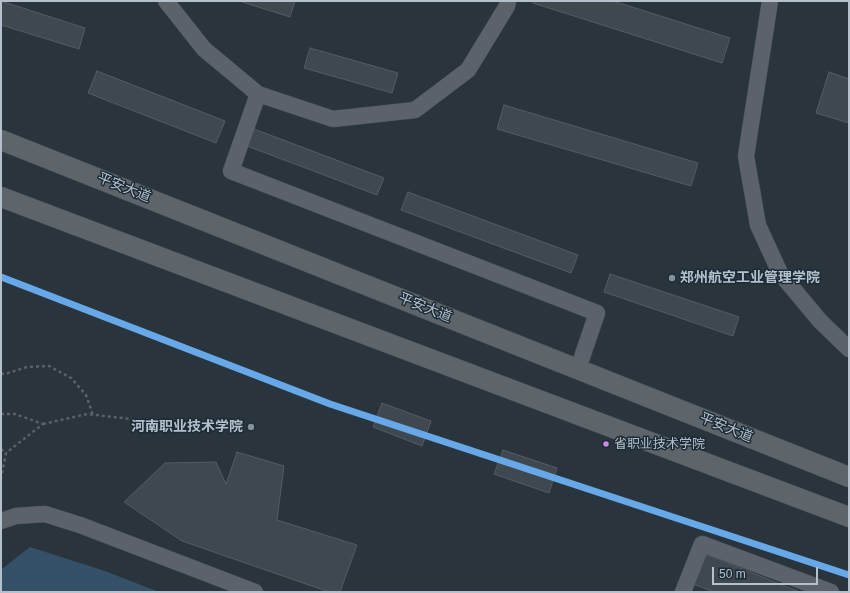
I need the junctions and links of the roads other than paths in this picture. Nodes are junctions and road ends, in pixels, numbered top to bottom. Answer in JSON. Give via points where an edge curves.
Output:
{"nodes":[{"id":1,"x":166,"y":1,"type":"edge"},
{"id":2,"x":508,"y":1,"type":"edge"},
{"id":3,"x":770,"y":1,"type":"edge"},
{"id":4,"x":258,"y":94,"type":"junction"},
{"id":5,"x":1,"y":140,"type":"edge"},
{"id":6,"x":1,"y":197,"type":"edge"},
{"id":7,"x":849,"y":349,"type":"edge"},
{"id":8,"x":578,"y":369,"type":"junction"},
{"id":9,"x":849,"y":477,"type":"edge"},
{"id":10,"x":1,"y":507,"type":"edge"},
{"id":11,"x":16,"y":516,"type":"junction"},
{"id":12,"x":849,"y":517,"type":"edge"},
{"id":13,"x":1,"y":521,"type":"edge"},
{"id":14,"x":255,"y":592,"type":"edge"},
{"id":15,"x":683,"y":592,"type":"edge"},
{"id":16,"x":831,"y":592,"type":"edge"}],
"edges":[{"from":1,"to":4,"type":"street","via":[[204,48]]},
{"from":2,"to":4,"type":"street","via":[[468,70],[415,110],[333,119]]},
{"from":3,"to":7,"type":"street","via":[[746,156],[758,225],[780,273],[820,321]]},
{"from":4,"to":8,"type":"street","via":[[231,171],[597,313]]},
{"from":5,"to":8,"type":"main road","name":"平安大道"},
{"from":6,"to":12,"type":"main road"},
{"from":8,"to":9,"type":"main road","name":"平安大道"},
{"from":10,"to":11,"type":"street"},
{"from":11,"to":13,"type":"street"},
{"from":11,"to":14,"type":"street","via":[[45,514],[80,525]]},
{"from":15,"to":16,"type":"street","via":[[702,544]]}]}
